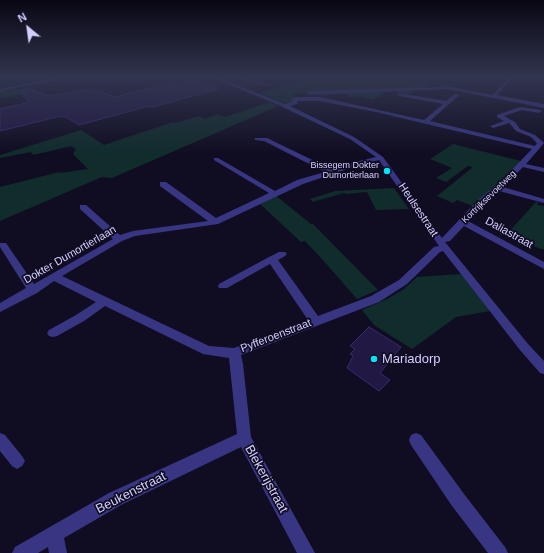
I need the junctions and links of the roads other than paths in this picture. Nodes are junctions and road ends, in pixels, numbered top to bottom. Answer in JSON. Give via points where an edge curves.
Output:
{"nodes":[{"id":1,"x":280,"y":104,"type":"edge"},
{"id":2,"x":293,"y":104,"type":"edge"},
{"id":3,"x":339,"y":104,"type":"edge"},
{"id":4,"x":446,"y":104,"type":"edge"},
{"id":5,"x":533,"y":104,"type":"edge"},
{"id":6,"x":286,"y":106,"type":"junction"},
{"id":7,"x":544,"y":106,"type":"edge"},
{"id":8,"x":539,"y":111,"type":"dead end"},
{"id":9,"x":509,"y":121,"type":"junction"},
{"id":10,"x":425,"y":122,"type":"junction"},
{"id":11,"x":494,"y":126,"type":"dead end"},
{"id":12,"x":257,"y":139,"type":"dead end"},
{"id":13,"x":541,"y":145,"type":"edge"},
{"id":14,"x":381,"y":158,"type":"junction"},
{"id":15,"x":216,"y":159,"type":"dead end"},
{"id":16,"x":522,"y":164,"type":"junction"},
{"id":17,"x":544,"y":170,"type":"edge"},
{"id":18,"x":331,"y":172,"type":"junction"},
{"id":19,"x":163,"y":184,"type":"dead end"},
{"id":20,"x":498,"y":188,"type":"junction"},
{"id":21,"x":274,"y":193,"type":"junction"},
{"id":22,"x":544,"y":202,"type":"edge"},
{"id":23,"x":83,"y":207,"type":"dead end"},
{"id":24,"x":215,"y":222,"type":"junction"},
{"id":25,"x":463,"y":222,"type":"junction"},
{"id":26,"x":119,"y":239,"type":"junction"},
{"id":27,"x":442,"y":244,"type":"junction"},
{"id":28,"x":3,"y":245,"type":"dead end"},
{"id":29,"x":282,"y":254,"type":"dead end"},
{"id":30,"x":272,"y":259,"type":"junction"},
{"id":31,"x":544,"y":266,"type":"edge"},
{"id":32,"x":55,"y":277,"type":"junction"},
{"id":33,"x":224,"y":286,"type":"dead end"},
{"id":34,"x":32,"y":290,"type":"junction"},
{"id":35,"x":105,"y":301,"type":"junction"},
{"id":36,"x":0,"y":308,"type":"edge"},
{"id":37,"x":316,"y":321,"type":"junction"},
{"id":38,"x":53,"y":333,"type":"dead end"},
{"id":39,"x":234,"y":353,"type":"junction"},
{"id":40,"x":544,"y":369,"type":"edge"},
{"id":41,"x":244,"y":438,"type":"junction"},
{"id":42,"x":0,"y":440,"type":"edge"},
{"id":43,"x":416,"y":440,"type":"dead end"},
{"id":44,"x":18,"y":461,"type":"dead end"},
{"id":45,"x":55,"y":533,"type":"junction"},
{"id":46,"x":21,"y":553,"type":"edge"},
{"id":47,"x":58,"y":553,"type":"edge"},
{"id":48,"x":306,"y":553,"type":"edge"},
{"id":49,"x":499,"y":553,"type":"edge"}],
"edges":[{"from":1,"to":6,"type":"street","name":"Heulsestraat"},
{"from":2,"to":6,"type":"street"},
{"from":3,"to":10,"type":"street"},
{"from":4,"to":10,"type":"street"},
{"from":5,"to":7,"type":"street"},
{"from":6,"to":14,"type":"street","name":"Heulsestraat","via":[[352,138]]},
{"from":8,"to":9,"type":"street","via":[[522,108],[498,116]]},
{"from":9,"to":11,"type":"street"},
{"from":9,"to":13,"type":"street","via":[[518,130],[533,136]]},
{"from":10,"to":13,"type":"street"},
{"from":12,"to":18,"type":"street","via":[[265,139]]},
{"from":13,"to":16,"type":"street","name":"Kortrijksevoetweg"},
{"from":14,"to":18,"type":"street","name":"Dokter Dumortierlaan"},
{"from":14,"to":27,"type":"street","name":"Heulsestraat"},
{"from":15,"to":21,"type":"street"},
{"from":16,"to":17,"type":"street"},
{"from":16,"to":20,"type":"street","name":"Kortrijksevoetweg"},
{"from":18,"to":21,"type":"street","name":"Dokter Dumortierlaan"},
{"from":19,"to":24,"type":"street"},
{"from":20,"to":22,"type":"street"},
{"from":20,"to":25,"type":"street","name":"Kortrijksevoetweg"},
{"from":21,"to":24,"type":"street","name":"Dokter Dumortierlaan"},
{"from":23,"to":26,"type":"street"},
{"from":24,"to":26,"type":"street","name":"Dokter Dumortierlaan","via":[[133,234]]},
{"from":25,"to":27,"type":"street","name":"Kortrijksevoetweg"},
{"from":25,"to":31,"type":"street","name":"Daliastraat"},
{"from":26,"to":32,"type":"street","name":"Dokter Dumortierlaan"},
{"from":27,"to":37,"type":"street","name":"Pyfferoenstraat","via":[[403,282],[390,290],[375,299]]},
{"from":27,"to":40,"type":"street","name":"Heulsestraat"},
{"from":28,"to":34,"type":"street"},
{"from":29,"to":30,"type":"street"},
{"from":30,"to":33,"type":"street"},
{"from":30,"to":37,"type":"street"},
{"from":32,"to":34,"type":"street","name":"Dokter Dumortierlaan"},
{"from":32,"to":35,"type":"street","name":"Pyfferoenstraat"},
{"from":34,"to":36,"type":"street","name":"Dokter Dumortierlaan"},
{"from":35,"to":38,"type":"street"},
{"from":35,"to":39,"type":"street","name":"Pyfferoenstraat","via":[[207,351]]},
{"from":37,"to":39,"type":"street","name":"Pyfferoenstraat"},
{"from":39,"to":41,"type":"street","name":"Blekerijstraat"},
{"from":41,"to":45,"type":"street","name":"Beukenstraat","via":[[114,499]]},
{"from":41,"to":48,"type":"street","name":"Blekerijstraat"},
{"from":42,"to":44,"type":"street"},
{"from":43,"to":49,"type":"street"},
{"from":45,"to":46,"type":"street","name":"Beukenstraat"},
{"from":45,"to":47,"type":"street"}]}
